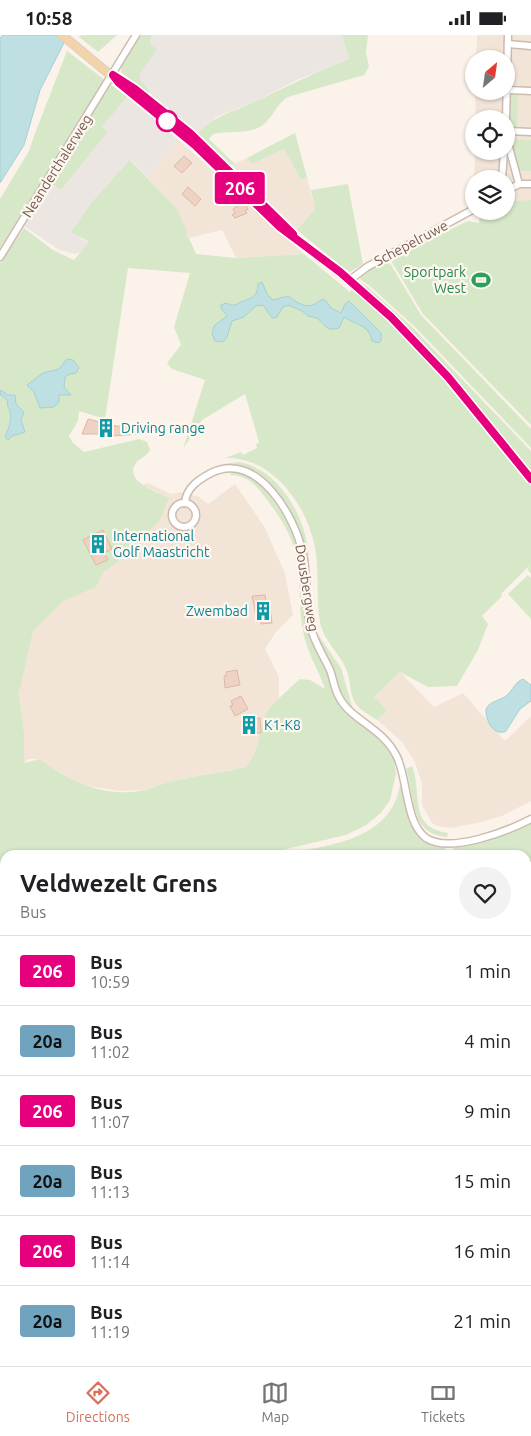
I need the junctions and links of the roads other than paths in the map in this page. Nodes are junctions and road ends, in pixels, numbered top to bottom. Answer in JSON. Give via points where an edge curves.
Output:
{"nodes":[{"id":1,"x":62,"y":35,"type":"edge"},
{"id":2,"x":136,"y":35,"type":"edge"},
{"id":3,"x":508,"y":35,"type":"edge"},
{"id":4,"x":508,"y":44,"type":"junction"},
{"id":5,"x":531,"y":46,"type":"edge"},
{"id":6,"x":508,"y":50,"type":"edge"},
{"id":7,"x":113,"y":75,"type":"junction"},
{"id":8,"x":515,"y":90,"type":"edge"},
{"id":9,"x":531,"y":91,"type":"edge"},
{"id":10,"x":515,"y":131,"type":"edge"},
{"id":11,"x":531,"y":132,"type":"edge"},
{"id":12,"x":512,"y":160,"type":"edge"},
{"id":13,"x":519,"y":184,"type":"junction"},
{"id":14,"x":531,"y":184,"type":"edge"},
{"id":15,"x":515,"y":186,"type":"edge"},
{"id":16,"x":465,"y":214,"type":"edge"},
{"id":17,"x":0,"y":257,"type":"edge"},
{"id":18,"x":350,"y":280,"type":"junction"},
{"id":19,"x":531,"y":479,"type":"edge"},
{"id":20,"x":185,"y":503,"type":"dead end"},
{"id":21,"x":531,"y":819,"type":"edge"}],
"edges":[{"from":1,"to":7,"type":"main road"},
{"from":2,"to":7,"type":"street","name":"Neanderthalerweg"},
{"from":3,"to":4,"type":"street"},
{"from":4,"to":5,"type":"street"},
{"from":4,"to":6,"type":"street"},
{"from":7,"to":17,"type":"street","name":"Neanderthalerweg"},
{"from":7,"to":18,"type":"main road","via":[[305,245]]},
{"from":8,"to":9,"type":"street"},
{"from":10,"to":11,"type":"street"},
{"from":12,"to":13,"type":"street"},
{"from":13,"to":14,"type":"street"},
{"from":13,"to":15,"type":"street"},
{"from":16,"to":18,"type":"street","name":"Schepelruwe","via":[[362,270]]},
{"from":18,"to":19,"type":"main road","via":[[429,357]]},
{"from":20,"to":21,"type":"street","name":"Dousbergweg","via":[[192,486],[204,477],[223,468],[232,468],[258,478],[285,509],[303,551],[312,633],[337,693],[350,712],[378,732],[393,749],[414,819],[423,835],[433,841],[451,843],[492,835]]}]}
